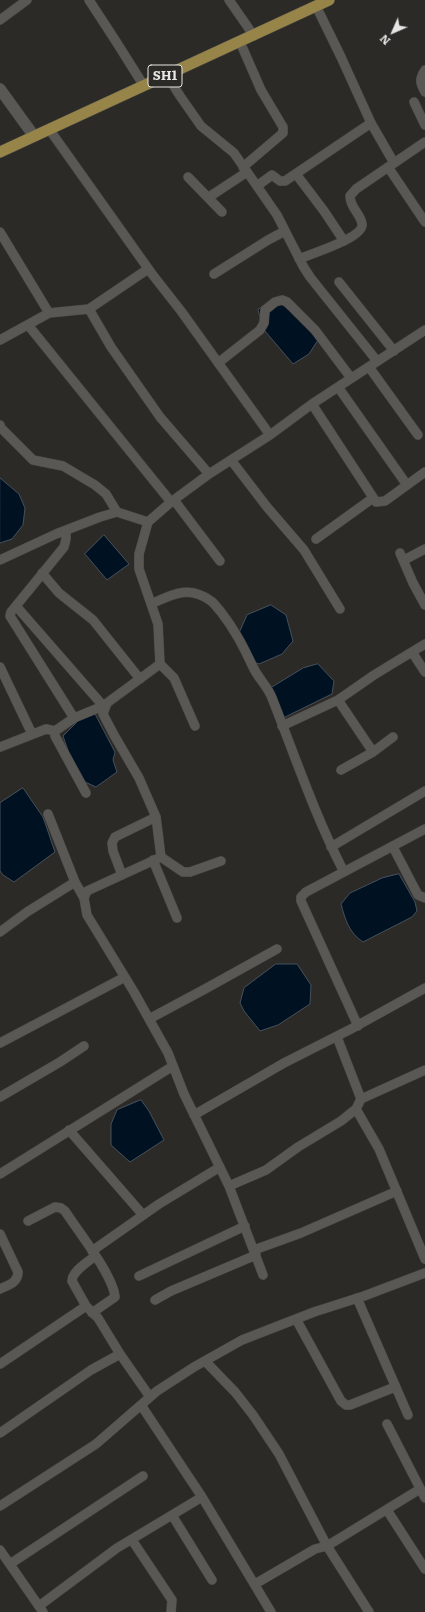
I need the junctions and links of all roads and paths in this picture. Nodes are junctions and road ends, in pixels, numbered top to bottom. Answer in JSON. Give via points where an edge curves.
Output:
{"nodes":[{"id":1,"x":27,"y":0,"type":"edge"},
{"id":2,"x":89,"y":0,"type":"edge"},
{"id":3,"x":229,"y":0,"type":"edge"},
{"id":4,"x":329,"y":0,"type":"edge"},
{"id":5,"x":316,"y":6,"type":"junction"},
{"id":6,"x":0,"y":20,"type":"edge"},
{"id":7,"x":254,"y":36,"type":"junction"},
{"id":8,"x":240,"y":42,"type":"junction"},
{"id":9,"x":425,"y":70,"type":"edge"},
{"id":10,"x":167,"y":74,"type":"junction"},
{"id":11,"x":144,"y":86,"type":"junction"},
{"id":12,"x":0,"y":89,"type":"edge"},
{"id":13,"x":425,"y":92,"type":"edge"},
{"id":14,"x":414,"y":102,"type":"dead end"},
{"id":15,"x":370,"y":123,"type":"junction"},
{"id":16,"x":425,"y":125,"type":"edge"},
{"id":17,"x":49,"y":129,"type":"junction"},
{"id":18,"x":34,"y":136,"type":"junction"},
{"id":19,"x":425,"y":142,"type":"edge"},
{"id":20,"x":0,"y":152,"type":"edge"},
{"id":21,"x":391,"y":165,"type":"junction"},
{"id":22,"x":245,"y":169,"type":"junction"},
{"id":23,"x":296,"y":174,"type":"junction"},
{"id":24,"x":188,"y":176,"type":"dead end"},
{"id":25,"x":257,"y":186,"type":"junction"},
{"id":26,"x":209,"y":197,"type":"junction"},
{"id":27,"x":222,"y":212,"type":"dead end"},
{"id":28,"x":425,"y":222,"type":"edge"},
{"id":29,"x":285,"y":231,"type":"junction"},
{"id":30,"x":0,"y":232,"type":"edge"},
{"id":31,"x":344,"y":241,"type":"junction"},
{"id":32,"x":299,"y":259,"type":"junction"},
{"id":33,"x":148,"y":269,"type":"junction"},
{"id":34,"x":214,"y":274,"type":"dead end"},
{"id":35,"x":339,"y":282,"type":"dead end"},
{"id":36,"x":89,"y":309,"type":"junction"},
{"id":37,"x":49,"y":313,"type":"junction"},
{"id":38,"x":28,"y":325,"type":"junction"},
{"id":39,"x":425,"y":330,"type":"edge"},
{"id":40,"x":0,"y":340,"type":"edge"},
{"id":41,"x":394,"y":351,"type":"junction"},
{"id":42,"x":218,"y":362,"type":"junction"},
{"id":43,"x":373,"y":364,"type":"junction"},
{"id":44,"x":351,"y":378,"type":"junction"},
{"id":45,"x":338,"y":387,"type":"junction"},
{"id":46,"x":312,"y":404,"type":"junction"},
{"id":47,"x":0,"y":425,"type":"edge"},
{"id":48,"x":270,"y":435,"type":"junction"},
{"id":49,"x":418,"y":435,"type":"dead end"},
{"id":50,"x":231,"y":460,"type":"junction"},
{"id":51,"x":425,"y":472,"type":"edge"},
{"id":52,"x":209,"y":474,"type":"junction"},
{"id":53,"x":407,"y":485,"type":"junction"},
{"id":54,"x":373,"y":498,"type":"junction"},
{"id":55,"x":172,"y":501,"type":"junction"},
{"id":56,"x":117,"y":512,"type":"junction"},
{"id":57,"x":148,"y":522,"type":"junction"},
{"id":58,"x":66,"y":530,"type":"junction"},
{"id":59,"x":316,"y":539,"type":"dead end"},
{"id":60,"x":425,"y":550,"type":"edge"},
{"id":61,"x":0,"y":560,"type":"edge"},
{"id":62,"x":220,"y":561,"type":"dead end"},
{"id":63,"x":42,"y":573,"type":"junction"},
{"id":64,"x":151,"y":604,"type":"junction"},
{"id":65,"x":425,"y":605,"type":"edge"},
{"id":66,"x":16,"y":606,"type":"junction"},
{"id":67,"x":340,"y":609,"type":"dead end"},
{"id":68,"x":425,"y":644,"type":"edge"},
{"id":69,"x":412,"y":652,"type":"junction"},
{"id":70,"x":160,"y":664,"type":"junction"},
{"id":71,"x":0,"y":668,"type":"edge"},
{"id":72,"x":425,"y":672,"type":"edge"},
{"id":73,"x":140,"y":678,"type":"junction"},
{"id":74,"x":338,"y":700,"type":"junction"},
{"id":75,"x":104,"y":707,"type":"junction"},
{"id":76,"x":74,"y":718,"type":"junction"},
{"id":77,"x":196,"y":726,"type":"dead end"},
{"id":78,"x":282,"y":726,"type":"junction"},
{"id":79,"x":55,"y":731,"type":"junction"},
{"id":80,"x":32,"y":734,"type":"junction"},
{"id":81,"x":393,"y":737,"type":"dead end"},
{"id":82,"x":0,"y":747,"type":"edge"},
{"id":83,"x":373,"y":752,"type":"junction"},
{"id":84,"x":341,"y":770,"type":"dead end"},
{"id":85,"x":425,"y":791,"type":"edge"},
{"id":86,"x":86,"y":793,"type":"dead end"},
{"id":87,"x":48,"y":814,"type":"dead end"},
{"id":88,"x":156,"y":818,"type":"junction"},
{"id":89,"x":425,"y":829,"type":"edge"},
{"id":90,"x":331,"y":847,"type":"junction"},
{"id":91,"x":393,"y":847,"type":"junction"},
{"id":92,"x":157,"y":859,"type":"junction"},
{"id":93,"x":221,"y":861,"type":"dead end"},
{"id":94,"x":344,"y":872,"type":"junction"},
{"id":95,"x":122,"y":875,"type":"junction"},
{"id":96,"x":75,"y":882,"type":"junction"},
{"id":97,"x":84,"y":898,"type":"junction"},
{"id":98,"x":425,"y":898,"type":"edge"},
{"id":99,"x":177,"y":918,"type":"dead end"},
{"id":100,"x":0,"y":932,"type":"edge"},
{"id":101,"x":277,"y":948,"type":"dead end"},
{"id":102,"x":125,"y":977,"type":"junction"},
{"id":103,"x":425,"y":988,"type":"edge"},
{"id":104,"x":149,"y":1019,"type":"junction"},
{"id":105,"x":358,"y":1026,"type":"junction"},
{"id":106,"x":337,"y":1036,"type":"junction"},
{"id":107,"x":0,"y":1043,"type":"edge"},
{"id":108,"x":84,"y":1046,"type":"dead end"},
{"id":109,"x":173,"y":1066,"type":"junction"},
{"id":110,"x":425,"y":1070,"type":"edge"},
{"id":111,"x":0,"y":1097,"type":"edge"},
{"id":112,"x":361,"y":1099,"type":"junction"},
{"id":113,"x":356,"y":1109,"type":"junction"},
{"id":114,"x":194,"y":1115,"type":"junction"},
{"id":115,"x":70,"y":1130,"type":"junction"},
{"id":116,"x":220,"y":1167,"type":"junction"},
{"id":117,"x":0,"y":1174,"type":"edge"},
{"id":118,"x":229,"y":1186,"type":"junction"},
{"id":119,"x":397,"y":1192,"type":"junction"},
{"id":120,"x":143,"y":1215,"type":"junction"},
{"id":121,"x":28,"y":1221,"type":"dead end"},
{"id":122,"x":245,"y":1226,"type":"junction"},
{"id":123,"x":0,"y":1234,"type":"edge"},
{"id":124,"x":255,"y":1253,"type":"junction"},
{"id":125,"x":93,"y":1254,"type":"junction"},
{"id":126,"x":425,"y":1259,"type":"edge"},
{"id":127,"x":425,"y":1273,"type":"edge"},
{"id":128,"x":263,"y":1275,"type":"dead end"},
{"id":129,"x":139,"y":1276,"type":"dead end"},
{"id":130,"x":0,"y":1289,"type":"edge"},
{"id":131,"x":357,"y":1298,"type":"junction"},
{"id":132,"x":154,"y":1300,"type":"dead end"},
{"id":133,"x":89,"y":1310,"type":"junction"},
{"id":134,"x":296,"y":1319,"type":"junction"},
{"id":135,"x":120,"y":1354,"type":"junction"},
{"id":136,"x":205,"y":1361,"type":"junction"},
{"id":137,"x":0,"y":1364,"type":"edge"},
{"id":138,"x":395,"y":1387,"type":"junction"},
{"id":139,"x":150,"y":1397,"type":"junction"},
{"id":140,"x":141,"y":1405,"type":"junction"},
{"id":141,"x":408,"y":1415,"type":"dead end"},
{"id":142,"x":387,"y":1424,"type":"dead end"},
{"id":143,"x":0,"y":1433,"type":"edge"},
{"id":144,"x":143,"y":1476,"type":"dead end"},
{"id":145,"x":420,"y":1490,"type":"junction"},
{"id":146,"x":202,"y":1497,"type":"junction"},
{"id":147,"x":425,"y":1498,"type":"edge"},
{"id":148,"x":0,"y":1506,"type":"edge"},
{"id":149,"x":387,"y":1510,"type":"junction"},
{"id":150,"x":172,"y":1515,"type":"junction"},
{"id":151,"x":132,"y":1540,"type":"junction"},
{"id":152,"x":327,"y":1546,"type":"junction"},
{"id":153,"x":4,"y":1558,"type":"edge"},
{"id":154,"x":425,"y":1569,"type":"edge"},
{"id":155,"x":212,"y":1580,"type":"dead end"},
{"id":156,"x":255,"y":1584,"type":"junction"},
{"id":157,"x":41,"y":1609,"type":"edge"},
{"id":158,"x":171,"y":1612,"type":"edge"},
{"id":159,"x":270,"y":1612,"type":"edge"},
{"id":160,"x":369,"y":1612,"type":"edge"}],
"edges":[{"from":1,"to":6,"type":"street"},
{"from":2,"to":11,"type":"street"},
{"from":3,"to":7,"type":"street"},
{"from":4,"to":5,"type":"main road","number":"SH1"},
{"from":5,"to":7,"type":"main road","number":"SH1"},
{"from":5,"to":15,"type":"street"},
{"from":7,"to":8,"type":"main road","number":"SH1"},
{"from":8,"to":10,"type":"main road","number":"SH1"},
{"from":8,"to":22,"type":"street","via":[[261,90],[283,127],[283,133]]},
{"from":9,"to":13,"type":"street","via":[[420,77],[420,85]]},
{"from":10,"to":11,"type":"main road","number":"SH1"},
{"from":10,"to":22,"type":"street","via":[[201,126],[234,153]]},
{"from":11,"to":17,"type":"main road","number":"SH1"},
{"from":12,"to":18,"type":"street"},
{"from":14,"to":16,"type":"street"},
{"from":15,"to":21,"type":"street"},
{"from":15,"to":23,"type":"street"},
{"from":17,"to":18,"type":"main road","number":"SH1"},
{"from":17,"to":33,"type":"street"},
{"from":18,"to":20,"type":"main road","number":"SH1"},
{"from":19,"to":21,"type":"street"},
{"from":21,"to":28,"type":"street"},
{"from":21,"to":31,"type":"street","via":[[356,188],[350,196],[350,203],[362,227]]},
{"from":22,"to":25,"type":"street"},
{"from":22,"to":26,"type":"street"},
{"from":23,"to":25,"type":"street","via":[[283,182],[272,175]]},
{"from":23,"to":31,"type":"street"},
{"from":24,"to":26,"type":"street"},
{"from":25,"to":29,"type":"street"},
{"from":26,"to":27,"type":"street"},
{"from":29,"to":32,"type":"street"},
{"from":29,"to":34,"type":"street"},
{"from":30,"to":37,"type":"street"},
{"from":31,"to":32,"type":"street"},
{"from":32,"to":43,"type":"street"},
{"from":33,"to":36,"type":"street"},
{"from":33,"to":42,"type":"street"},
{"from":35,"to":41,"type":"street"},
{"from":36,"to":37,"type":"street"},
{"from":36,"to":52,"type":"street","via":[[110,347],[160,416]]},
{"from":37,"to":38,"type":"street"},
{"from":38,"to":40,"type":"street"},
{"from":38,"to":55,"type":"street"},
{"from":39,"to":41,"type":"street"},
{"from":41,"to":43,"type":"street"},
{"from":42,"to":44,"type":"street","via":[[260,330],[264,323],[265,310],[282,300],[315,330]]},
{"from":42,"to":48,"type":"street"},
{"from":43,"to":44,"type":"street"},
{"from":43,"to":49,"type":"street"},
{"from":44,"to":45,"type":"street"},
{"from":45,"to":46,"type":"street"},
{"from":45,"to":53,"type":"street"},
{"from":46,"to":48,"type":"street"},
{"from":46,"to":54,"type":"street"},
{"from":47,"to":56,"type":"street","via":[[33,460],[63,466],[95,485],[106,494]]},
{"from":48,"to":50,"type":"street"},
{"from":50,"to":52,"type":"street"},
{"from":50,"to":67,"type":"street","via":[[304,550]]},
{"from":51,"to":53,"type":"street"},
{"from":52,"to":55,"type":"street"},
{"from":53,"to":54,"type":"street","via":[[385,501],[379,502]]},
{"from":54,"to":59,"type":"street"},
{"from":55,"to":57,"type":"street"},
{"from":55,"to":62,"type":"street"},
{"from":56,"to":57,"type":"street"},
{"from":56,"to":58,"type":"street"},
{"from":57,"to":64,"type":"street","via":[[139,554],[139,569]]},
{"from":58,"to":61,"type":"street"},
{"from":58,"to":63,"type":"street","via":[[64,547]]},
{"from":60,"to":65,"type":"street","via":[[402,556]]},
{"from":63,"to":66,"type":"street"},
{"from":63,"to":73,"type":"street","via":[[59,593],[92,620]]},
{"from":64,"to":70,"type":"street","via":[[158,624]]},
{"from":64,"to":78,"type":"street","via":[[185,591],[211,601],[234,628],[255,670],[272,696]]},
{"from":66,"to":75,"type":"street"},
{"from":66,"to":76,"type":"street","via":[[11,612],[11,620]]},
{"from":68,"to":69,"type":"street"},
{"from":69,"to":72,"type":"street"},
{"from":69,"to":74,"type":"street"},
{"from":70,"to":73,"type":"street"},
{"from":70,"to":77,"type":"street","via":[[174,678]]},
{"from":71,"to":80,"type":"street"},
{"from":73,"to":75,"type":"street"},
{"from":74,"to":78,"type":"street"},
{"from":74,"to":83,"type":"street"},
{"from":75,"to":76,"type":"street"},
{"from":75,"to":88,"type":"street","via":[[103,714],[139,778]]},
{"from":76,"to":79,"type":"street"},
{"from":78,"to":90,"type":"street"},
{"from":79,"to":80,"type":"street","via":[[46,729]]},
{"from":79,"to":86,"type":"street","via":[[55,736]]},
{"from":80,"to":82,"type":"street"},
{"from":81,"to":83,"type":"street"},
{"from":83,"to":84,"type":"street"},
{"from":85,"to":90,"type":"street"},
{"from":87,"to":96,"type":"street"},
{"from":88,"to":92,"type":"street"},
{"from":88,"to":95,"type":"street","via":[[116,837],[112,843]]},
{"from":89,"to":91,"type":"street"},
{"from":90,"to":94,"type":"street"},
{"from":91,"to":94,"type":"street"},
{"from":91,"to":98,"type":"street","via":[[418,895]]},
{"from":92,"to":93,"type":"street","via":[[184,872]]},
{"from":92,"to":95,"type":"street"},
{"from":92,"to":99,"type":"street"},
{"from":94,"to":105,"type":"street","via":[[306,892],[301,901]]},
{"from":95,"to":97,"type":"street","via":[[87,891]]},
{"from":96,"to":97,"type":"street"},
{"from":96,"to":100,"type":"street"},
{"from":97,"to":102,"type":"street","via":[[87,915]]},
{"from":101,"to":104,"type":"street"},
{"from":102,"to":104,"type":"street"},
{"from":102,"to":107,"type":"street"},
{"from":103,"to":105,"type":"street"},
{"from":104,"to":109,"type":"street"},
{"from":105,"to":106,"type":"street"},
{"from":106,"to":112,"type":"street"},
{"from":106,"to":114,"type":"street"},
{"from":108,"to":111,"type":"street"},
{"from":109,"to":114,"type":"street"},
{"from":109,"to":115,"type":"street"},
{"from":110,"to":112,"type":"street"},
{"from":112,"to":113,"type":"street"},
{"from":113,"to":118,"type":"street","via":[[266,1170]]},
{"from":113,"to":119,"type":"street","via":[[379,1149]]},
{"from":114,"to":116,"type":"street"},
{"from":115,"to":117,"type":"street"},
{"from":115,"to":120,"type":"street"},
{"from":116,"to":118,"type":"street"},
{"from":116,"to":120,"type":"street"},
{"from":118,"to":122,"type":"street"},
{"from":119,"to":124,"type":"street"},
{"from":119,"to":126,"type":"street"},
{"from":120,"to":125,"type":"street"},
{"from":121,"to":125,"type":"street","via":[[55,1207],[61,1208]]},
{"from":122,"to":124,"type":"street"},
{"from":122,"to":129,"type":"street"},
{"from":123,"to":130,"type":"street","via":[[18,1272],[15,1281]]},
{"from":124,"to":128,"type":"street"},
{"from":124,"to":132,"type":"street"},
{"from":125,"to":133,"type":"street","via":[[72,1277]]},
{"from":125,"to":133,"type":"street","via":[[108,1278],[115,1297]]},
{"from":127,"to":131,"type":"street"},
{"from":131,"to":134,"type":"street"},
{"from":131,"to":138,"type":"street"},
{"from":133,"to":135,"type":"street","via":[[98,1318]]},
{"from":133,"to":137,"type":"street"},
{"from":134,"to":136,"type":"street","via":[[242,1340]]},
{"from":134,"to":138,"type":"street","via":[[341,1401],[350,1405]]},
{"from":135,"to":139,"type":"street"},
{"from":135,"to":143,"type":"street","via":[[91,1370]]},
{"from":136,"to":139,"type":"street"},
{"from":136,"to":152,"type":"street","via":[[253,1415],[274,1447]]},
{"from":138,"to":141,"type":"street"},
{"from":139,"to":140,"type":"street"},
{"from":140,"to":146,"type":"street"},
{"from":140,"to":148,"type":"street","via":[[96,1444]]},
{"from":142,"to":145,"type":"street"},
{"from":144,"to":153,"type":"street"},
{"from":145,"to":147,"type":"street"},
{"from":145,"to":149,"type":"street"},
{"from":146,"to":150,"type":"street"},
{"from":146,"to":156,"type":"street"},
{"from":149,"to":152,"type":"street"},
{"from":149,"to":154,"type":"street"},
{"from":150,"to":151,"type":"street"},
{"from":150,"to":155,"type":"street"},
{"from":151,"to":157,"type":"street","via":[[117,1548]]},
{"from":151,"to":158,"type":"street","via":[[172,1600]]},
{"from":152,"to":156,"type":"street","via":[[315,1549]]},
{"from":152,"to":160,"type":"street"},
{"from":153,"to":157,"type":"street"},
{"from":156,"to":159,"type":"street"}]}
